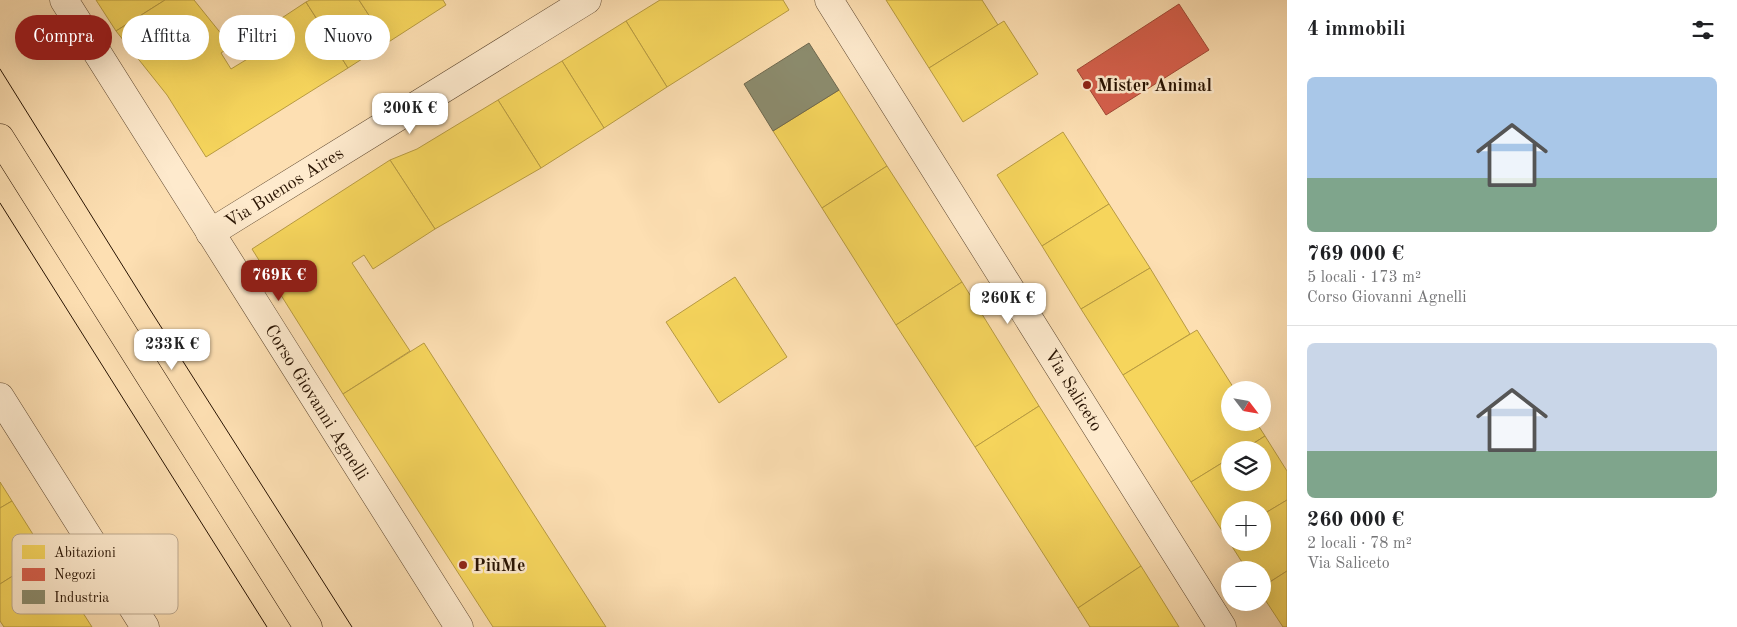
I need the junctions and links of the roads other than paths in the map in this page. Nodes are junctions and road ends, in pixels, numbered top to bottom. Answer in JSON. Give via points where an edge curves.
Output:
{"nodes":[{"id":1,"x":64,"y":0,"type":"edge"},
{"id":2,"x":587,"y":0,"type":"edge"},
{"id":3,"x":829,"y":0,"type":"edge"},
{"id":4,"x":0,"y":138,"type":"edge"},
{"id":5,"x":210,"y":233,"type":"junction"},
{"id":6,"x":0,"y":397,"type":"edge"},
{"id":7,"x":86,"y":534,"type":"edge"},
{"id":8,"x":137,"y":614,"type":"edge"},
{"id":9,"x":145,"y":627,"type":"edge"},
{"id":10,"x":308,"y":627,"type":"edge"},
{"id":11,"x":459,"y":627,"type":"edge"},
{"id":12,"x":1222,"y":627,"type":"edge"}],
"edges":[{"from":1,"to":5,"type":"street","name":"Corso Giovanni Agnelli"},
{"from":2,"to":5,"type":"street","name":"Via Buenos Aires"},
{"from":3,"to":12,"type":"street","name":"Via Saliceto"},
{"from":4,"to":10,"type":"main road"},
{"from":5,"to":11,"type":"street","name":"Corso Giovanni Agnelli"},
{"from":6,"to":7,"type":"street"},
{"from":8,"to":9,"type":"street"}]}
